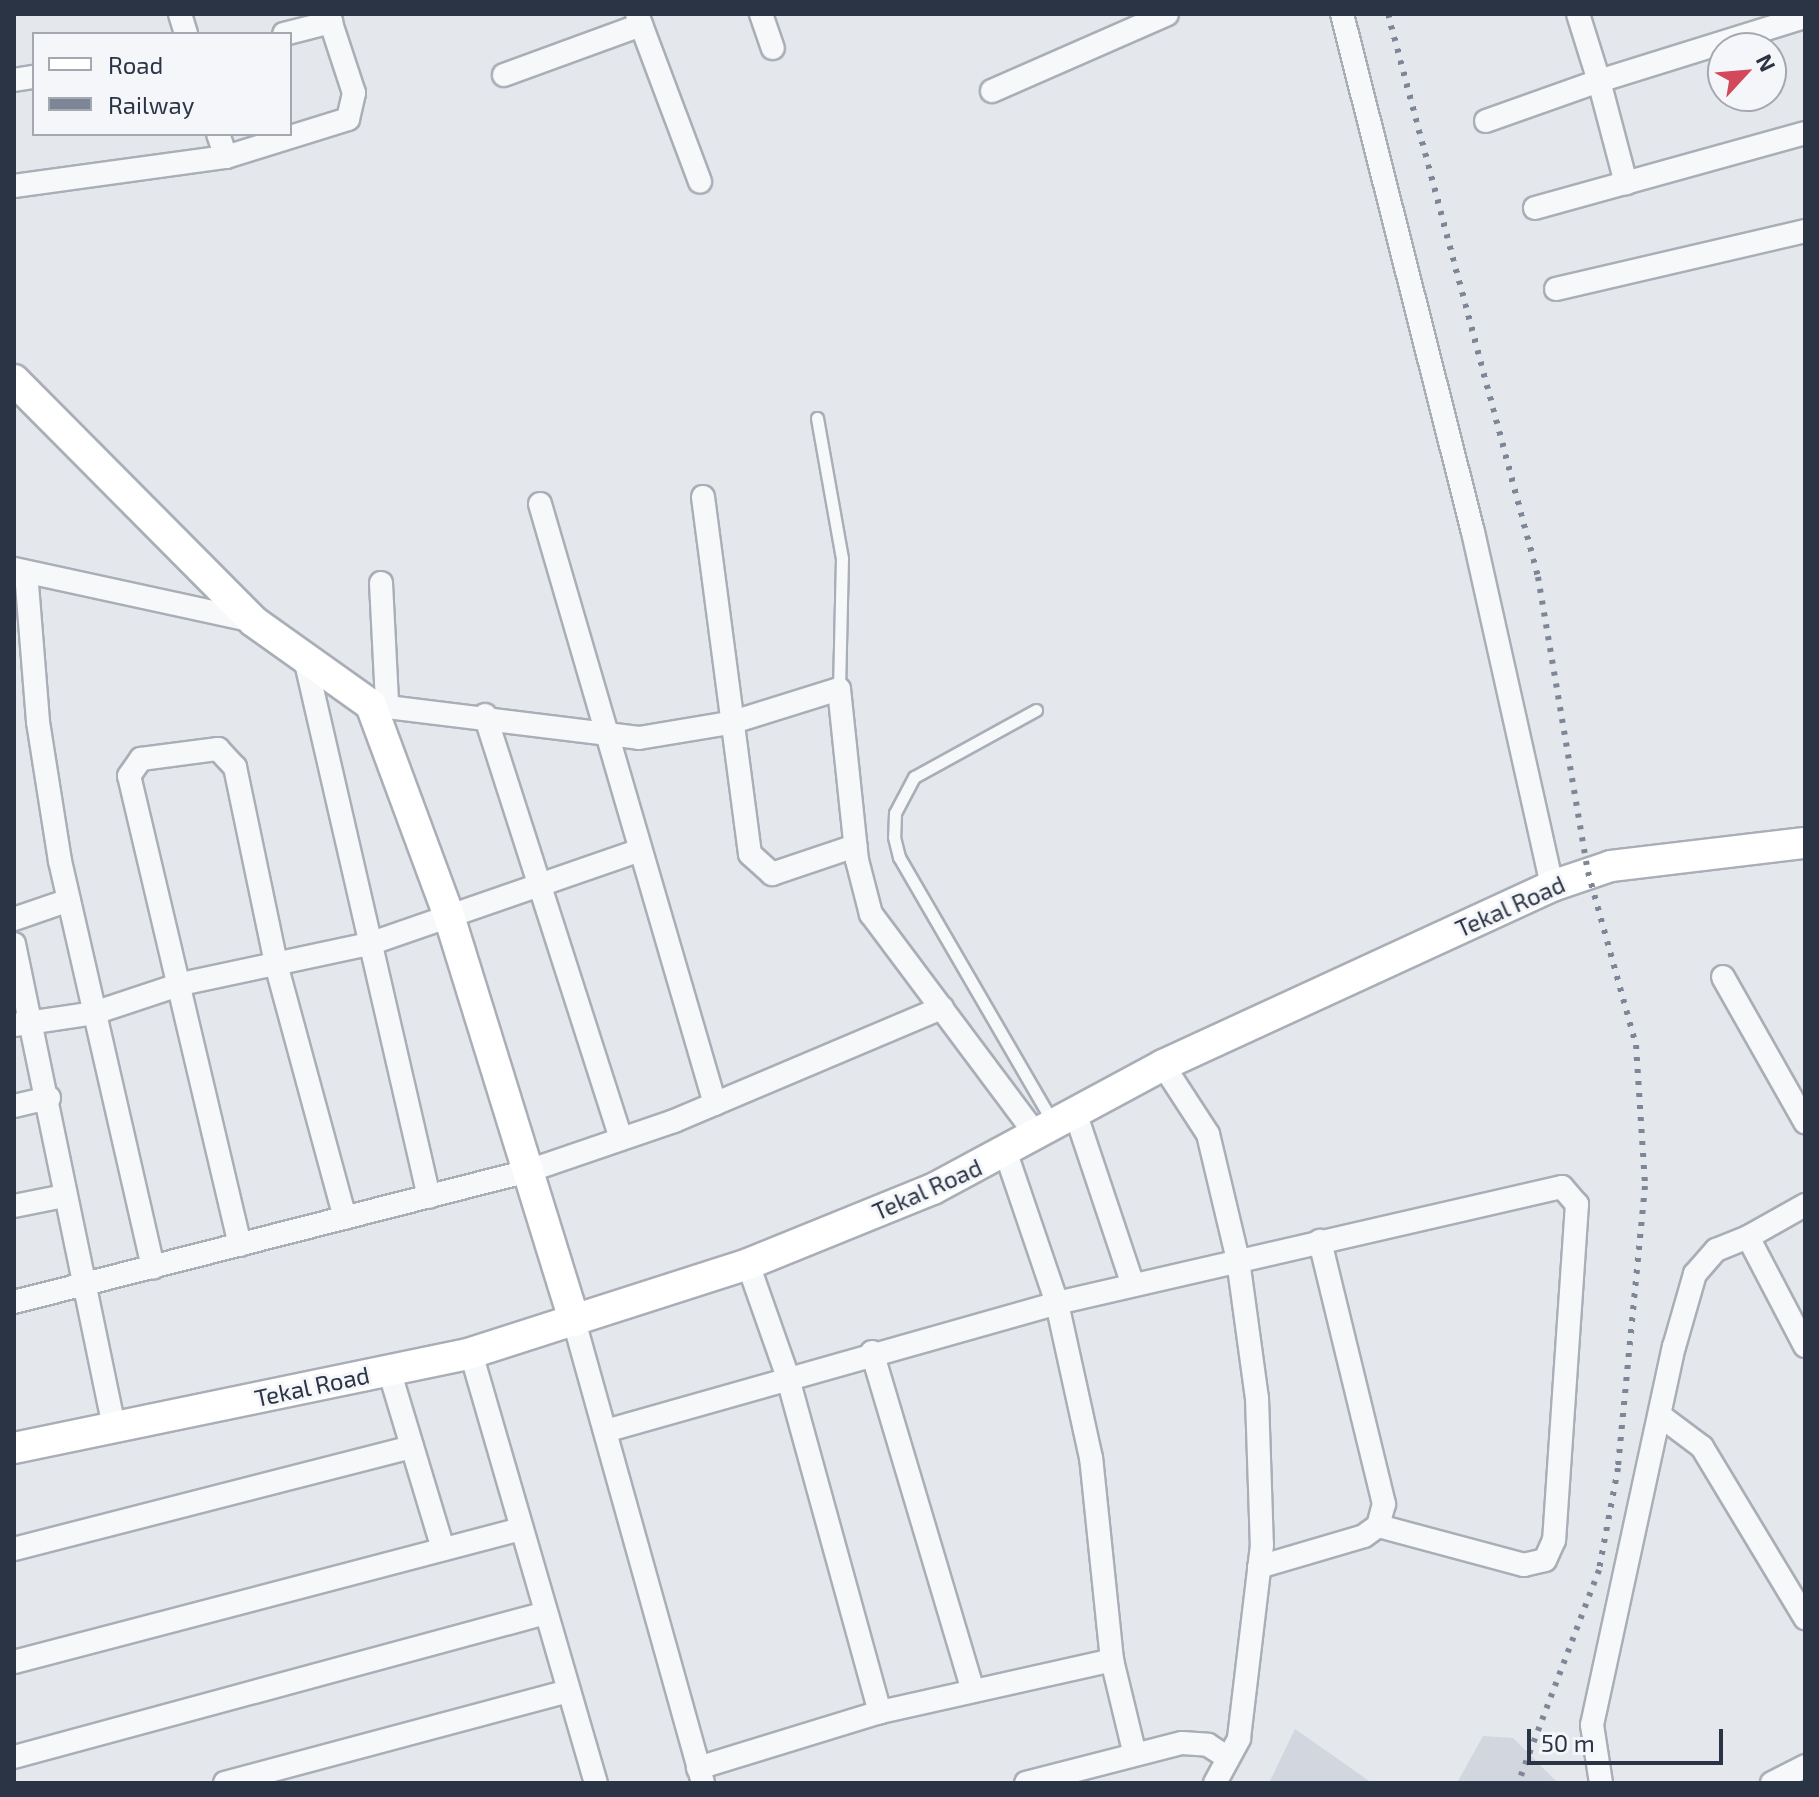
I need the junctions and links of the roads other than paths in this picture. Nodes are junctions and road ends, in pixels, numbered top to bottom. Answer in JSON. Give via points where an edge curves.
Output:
{"nodes":[{"id":1,"x":761,"y":14,"type":"edge"},
{"id":2,"x":1167,"y":14,"type":"edge"},
{"id":3,"x":1342,"y":14,"type":"edge"},
{"id":4,"x":1578,"y":14,"type":"edge"},
{"id":5,"x":1805,"y":17,"type":"edge"},
{"id":6,"x":330,"y":18,"type":"edge"},
{"id":7,"x":639,"y":20,"type":"edge"},
{"id":8,"x":290,"y":32,"type":"edge"},
{"id":9,"x":773,"y":48,"type":"dead end"},
{"id":10,"x":504,"y":75,"type":"dead end"},
{"id":11,"x":1599,"y":81,"type":"junction"},
{"id":12,"x":992,"y":91,"type":"dead end"},
{"id":13,"x":1486,"y":121,"type":"dead end"},
{"id":14,"x":1805,"y":133,"type":"edge"},
{"id":15,"x":219,"y":136,"type":"edge"},
{"id":16,"x":226,"y":157,"type":"junction"},
{"id":17,"x":700,"y":182,"type":"dead end"},
{"id":18,"x":1626,"y":183,"type":"junction"},
{"id":19,"x":14,"y":186,"type":"edge"},
{"id":20,"x":1535,"y":208,"type":"dead end"},
{"id":21,"x":1805,"y":231,"type":"edge"},
{"id":22,"x":1556,"y":289,"type":"dead end"},
{"id":23,"x":14,"y":380,"type":"edge"},
{"id":24,"x":817,"y":418,"type":"dead end"},
{"id":25,"x":703,"y":497,"type":"dead end"},
{"id":26,"x":540,"y":504,"type":"dead end"},
{"id":27,"x":20,"y":570,"type":"edge"},
{"id":28,"x":381,"y":583,"type":"dead end"},
{"id":29,"x":253,"y":621,"type":"junction"},
{"id":30,"x":304,"y":654,"type":"junction"},
{"id":31,"x":839,"y":689,"type":"junction"},
{"id":32,"x":379,"y":703,"type":"junction"},
{"id":33,"x":1036,"y":710,"type":"dead end"},
{"id":34,"x":485,"y":715,"type":"junction"},
{"id":35,"x":730,"y":723,"type":"junction"},
{"id":36,"x":602,"y":732,"type":"junction"},
{"id":37,"x":1805,"y":843,"type":"edge"},
{"id":38,"x":855,"y":846,"type":"junction"},
{"id":39,"x":638,"y":851,"type":"junction"},
{"id":40,"x":1552,"y":886,"type":"junction"},
{"id":41,"x":541,"y":889,"type":"junction"},
{"id":42,"x":69,"y":900,"type":"junction"},
{"id":43,"x":449,"y":916,"type":"junction"},
{"id":44,"x":14,"y":919,"type":"edge"},
{"id":45,"x":14,"y":944,"type":"edge"},
{"id":46,"x":369,"y":944,"type":"junction"},
{"id":47,"x":276,"y":964,"type":"junction"},
{"id":48,"x":1723,"y":977,"type":"dead end"},
{"id":49,"x":181,"y":984,"type":"junction"},
{"id":50,"x":942,"y":1008,"type":"junction"},
{"id":51,"x":94,"y":1013,"type":"junction"},
{"id":52,"x":21,"y":1024,"type":"edge"},
{"id":53,"x":1163,"y":1065,"type":"junction"},
{"id":54,"x":49,"y":1098,"type":"junction"},
{"id":55,"x":715,"y":1104,"type":"junction"},
{"id":56,"x":14,"y":1106,"type":"edge"},
{"id":57,"x":1805,"y":1122,"type":"edge"},
{"id":58,"x":1054,"y":1123,"type":"junction"},
{"id":59,"x":621,"y":1139,"type":"junction"},
{"id":60,"x":1006,"y":1153,"type":"junction"},
{"id":61,"x":528,"y":1171,"type":"junction"},
{"id":62,"x":64,"y":1196,"type":"junction"},
{"id":63,"x":429,"y":1197,"type":"junction"},
{"id":64,"x":1805,"y":1205,"type":"edge"},
{"id":65,"x":14,"y":1206,"type":"edge"},
{"id":66,"x":345,"y":1218,"type":"junction"},
{"id":67,"x":1748,"y":1237,"type":"junction"},
{"id":68,"x":1320,"y":1241,"type":"junction"},
{"id":69,"x":240,"y":1245,"type":"junction"},
{"id":70,"x":1238,"y":1260,"type":"junction"},
{"id":71,"x":748,"y":1264,"type":"junction"},
{"id":72,"x":153,"y":1268,"type":"junction"},
{"id":73,"x":1133,"y":1285,"type":"junction"},
{"id":74,"x":81,"y":1286,"type":"junction"},
{"id":75,"x":14,"y":1302,"type":"edge"},
{"id":76,"x":1057,"y":1303,"type":"junction"},
{"id":77,"x":574,"y":1321,"type":"junction"},
{"id":78,"x":1805,"y":1346,"type":"edge"},
{"id":79,"x":872,"y":1352,"type":"junction"},
{"id":80,"x":471,"y":1353,"type":"junction"},
{"id":81,"x":389,"y":1370,"type":"junction"},
{"id":82,"x":787,"y":1375,"type":"junction"},
{"id":83,"x":1662,"y":1417,"type":"junction"},
{"id":84,"x":114,"y":1428,"type":"junction"},
{"id":85,"x":609,"y":1430,"type":"junction"},
{"id":86,"x":412,"y":1447,"type":"junction"},
{"id":87,"x":14,"y":1448,"type":"edge"},
{"id":88,"x":1378,"y":1526,"type":"junction"},
{"id":89,"x":521,"y":1529,"type":"junction"},
{"id":90,"x":14,"y":1549,"type":"edge"},
{"id":91,"x":443,"y":1549,"type":"junction"},
{"id":92,"x":1259,"y":1567,"type":"junction"},
{"id":93,"x":546,"y":1613,"type":"junction"},
{"id":94,"x":1805,"y":1618,"type":"edge"},
{"id":95,"x":1112,"y":1660,"type":"junction"},
{"id":96,"x":14,"y":1662,"type":"edge"},
{"id":97,"x":973,"y":1690,"type":"junction"},
{"id":98,"x":569,"y":1691,"type":"junction"},
{"id":99,"x":880,"y":1712,"type":"junction"},
{"id":100,"x":1134,"y":1751,"type":"junction"},
{"id":101,"x":14,"y":1757,"type":"edge"},
{"id":102,"x":1228,"y":1758,"type":"junction"},
{"id":103,"x":1805,"y":1766,"type":"edge"},
{"id":104,"x":700,"y":1776,"type":"edge"},
{"id":105,"x":225,"y":1783,"type":"edge"},
{"id":106,"x":594,"y":1783,"type":"edge"},
{"id":107,"x":1026,"y":1783,"type":"edge"},
{"id":108,"x":1215,"y":1783,"type":"edge"},
{"id":109,"x":1601,"y":1783,"type":"edge"},
{"id":110,"x":1772,"y":1783,"type":"edge"}],
"edges":[{"from":1,"to":9,"type":"street"},
{"from":2,"to":12,"type":"street"},
{"from":3,"to":40,"type":"street","via":[[1473,532]]},
{"from":4,"to":11,"type":"street"},
{"from":5,"to":11,"type":"street"},
{"from":6,"to":8,"type":"street"},
{"from":6,"to":16,"type":"street","via":[[354,93],[348,119]]},
{"from":7,"to":10,"type":"street"},
{"from":7,"to":17,"type":"street"},
{"from":11,"to":13,"type":"street"},
{"from":11,"to":18,"type":"street"},
{"from":14,"to":18,"type":"street"},
{"from":15,"to":16,"type":"street"},
{"from":16,"to":19,"type":"street"},
{"from":18,"to":20,"type":"street"},
{"from":21,"to":22,"type":"street"},
{"from":23,"to":29,"type":"main road"},
{"from":24,"to":31,"type":"lane","via":[[842,558]]},
{"from":25,"to":35,"type":"street"},
{"from":26,"to":36,"type":"street"},
{"from":27,"to":29,"type":"street"},
{"from":27,"to":42,"type":"street","via":[[38,722]]},
{"from":28,"to":32,"type":"street"},
{"from":29,"to":30,"type":"main road"},
{"from":30,"to":32,"type":"main road"},
{"from":30,"to":46,"type":"street"},
{"from":31,"to":35,"type":"street"},
{"from":31,"to":38,"type":"street"},
{"from":32,"to":34,"type":"street"},
{"from":32,"to":43,"type":"main road"},
{"from":33,"to":58,"type":"lane","via":[[914,777],[895,813],[894,837],[899,857]]},
{"from":34,"to":36,"type":"street"},
{"from":34,"to":41,"type":"street"},
{"from":35,"to":36,"type":"street","via":[[639,738]]},
{"from":35,"to":38,"type":"street","via":[[758,867],[772,874]]},
{"from":36,"to":39,"type":"street"},
{"from":37,"to":40,"type":"main road","name":"Tekal Road","via":[[1611,866]]},
{"from":38,"to":50,"type":"street","via":[[871,914]]},
{"from":39,"to":41,"type":"street"},
{"from":39,"to":55,"type":"street"},
{"from":40,"to":53,"type":"main road","name":"Tekal Road"},
{"from":41,"to":43,"type":"street"},
{"from":41,"to":59,"type":"street"},
{"from":42,"to":44,"type":"street"},
{"from":42,"to":51,"type":"street"},
{"from":43,"to":46,"type":"street"},
{"from":43,"to":61,"type":"main road"},
{"from":45,"to":52,"type":"street"},
{"from":46,"to":47,"type":"street"},
{"from":46,"to":63,"type":"street"},
{"from":47,"to":49,"type":"street"},
{"from":47,"to":49,"type":"street","via":[[227,755],[218,749],[141,759],[129,776]]},
{"from":47,"to":66,"type":"street"},
{"from":48,"to":57,"type":"street"},
{"from":49,"to":51,"type":"street"},
{"from":49,"to":69,"type":"street"},
{"from":50,"to":55,"type":"street"},
{"from":50,"to":58,"type":"street"},
{"from":51,"to":52,"type":"street"},
{"from":51,"to":72,"type":"street"},
{"from":52,"to":54,"type":"street"},
{"from":53,"to":58,"type":"main road","name":"Tekal Road"},
{"from":53,"to":70,"type":"street","via":[[1208,1134]]},
{"from":54,"to":56,"type":"street"},
{"from":54,"to":62,"type":"street"},
{"from":55,"to":59,"type":"street"},
{"from":58,"to":60,"type":"main road","name":"Tekal Road"},
{"from":58,"to":73,"type":"street"},
{"from":59,"to":61,"type":"street"},
{"from":60,"to":71,"type":"main road","name":"Tekal Road"},
{"from":60,"to":76,"type":"street"},
{"from":61,"to":63,"type":"street"},
{"from":61,"to":77,"type":"main road"},
{"from":62,"to":65,"type":"street"},
{"from":62,"to":74,"type":"street"},
{"from":63,"to":66,"type":"street"},
{"from":64,"to":67,"type":"street"},
{"from":66,"to":69,"type":"street"},
{"from":67,"to":78,"type":"street"},
{"from":67,"to":83,"type":"street","via":[[1716,1250],[1695,1274]]},
{"from":68,"to":70,"type":"street"},
{"from":68,"to":88,"type":"street","via":[[1384,1504]]},
{"from":68,"to":88,"type":"street","via":[[1536,1188],[1562,1187],[1577,1204],[1554,1540],[1545,1560],[1524,1565]]},
{"from":69,"to":72,"type":"street"},
{"from":70,"to":73,"type":"street"},
{"from":70,"to":92,"type":"street","via":[[1257,1398]]},
{"from":71,"to":77,"type":"main road","name":"Tekal Road"},
{"from":71,"to":82,"type":"street"},
{"from":72,"to":74,"type":"street"},
{"from":73,"to":76,"type":"street"},
{"from":74,"to":75,"type":"street"},
{"from":74,"to":84,"type":"street"},
{"from":76,"to":79,"type":"street"},
{"from":76,"to":95,"type":"street","via":[[1091,1458]]},
{"from":77,"to":80,"type":"main road","name":"Tekal Road"},
{"from":77,"to":85,"type":"street"},
{"from":79,"to":82,"type":"street"},
{"from":79,"to":97,"type":"street"},
{"from":80,"to":81,"type":"main road","name":"Tekal Road"},
{"from":80,"to":89,"type":"street"},
{"from":81,"to":84,"type":"main road","name":"Tekal Road"},
{"from":81,"to":86,"type":"street"},
{"from":82,"to":85,"type":"street"},
{"from":82,"to":99,"type":"street"},
{"from":83,"to":94,"type":"street","via":[[1702,1447]]},
{"from":83,"to":109,"type":"street","via":[[1592,1725]]},
{"from":84,"to":87,"type":"main road","name":"Tekal Road"},
{"from":85,"to":104,"type":"street"},
{"from":86,"to":90,"type":"street"},
{"from":86,"to":91,"type":"street"},
{"from":88,"to":92,"type":"street"},
{"from":89,"to":91,"type":"street"},
{"from":89,"to":93,"type":"street"},
{"from":91,"to":96,"type":"street"},
{"from":92,"to":102,"type":"street","via":[[1239,1739]]},
{"from":93,"to":98,"type":"street"},
{"from":93,"to":101,"type":"street"},
{"from":95,"to":97,"type":"street"},
{"from":95,"to":100,"type":"street"},
{"from":97,"to":99,"type":"street"},
{"from":98,"to":105,"type":"street"},
{"from":98,"to":106,"type":"street"},
{"from":99,"to":104,"type":"street"},
{"from":100,"to":102,"type":"street","via":[[1195,1744]]},
{"from":100,"to":107,"type":"street"},
{"from":102,"to":108,"type":"street"},
{"from":103,"to":110,"type":"street"}]}
